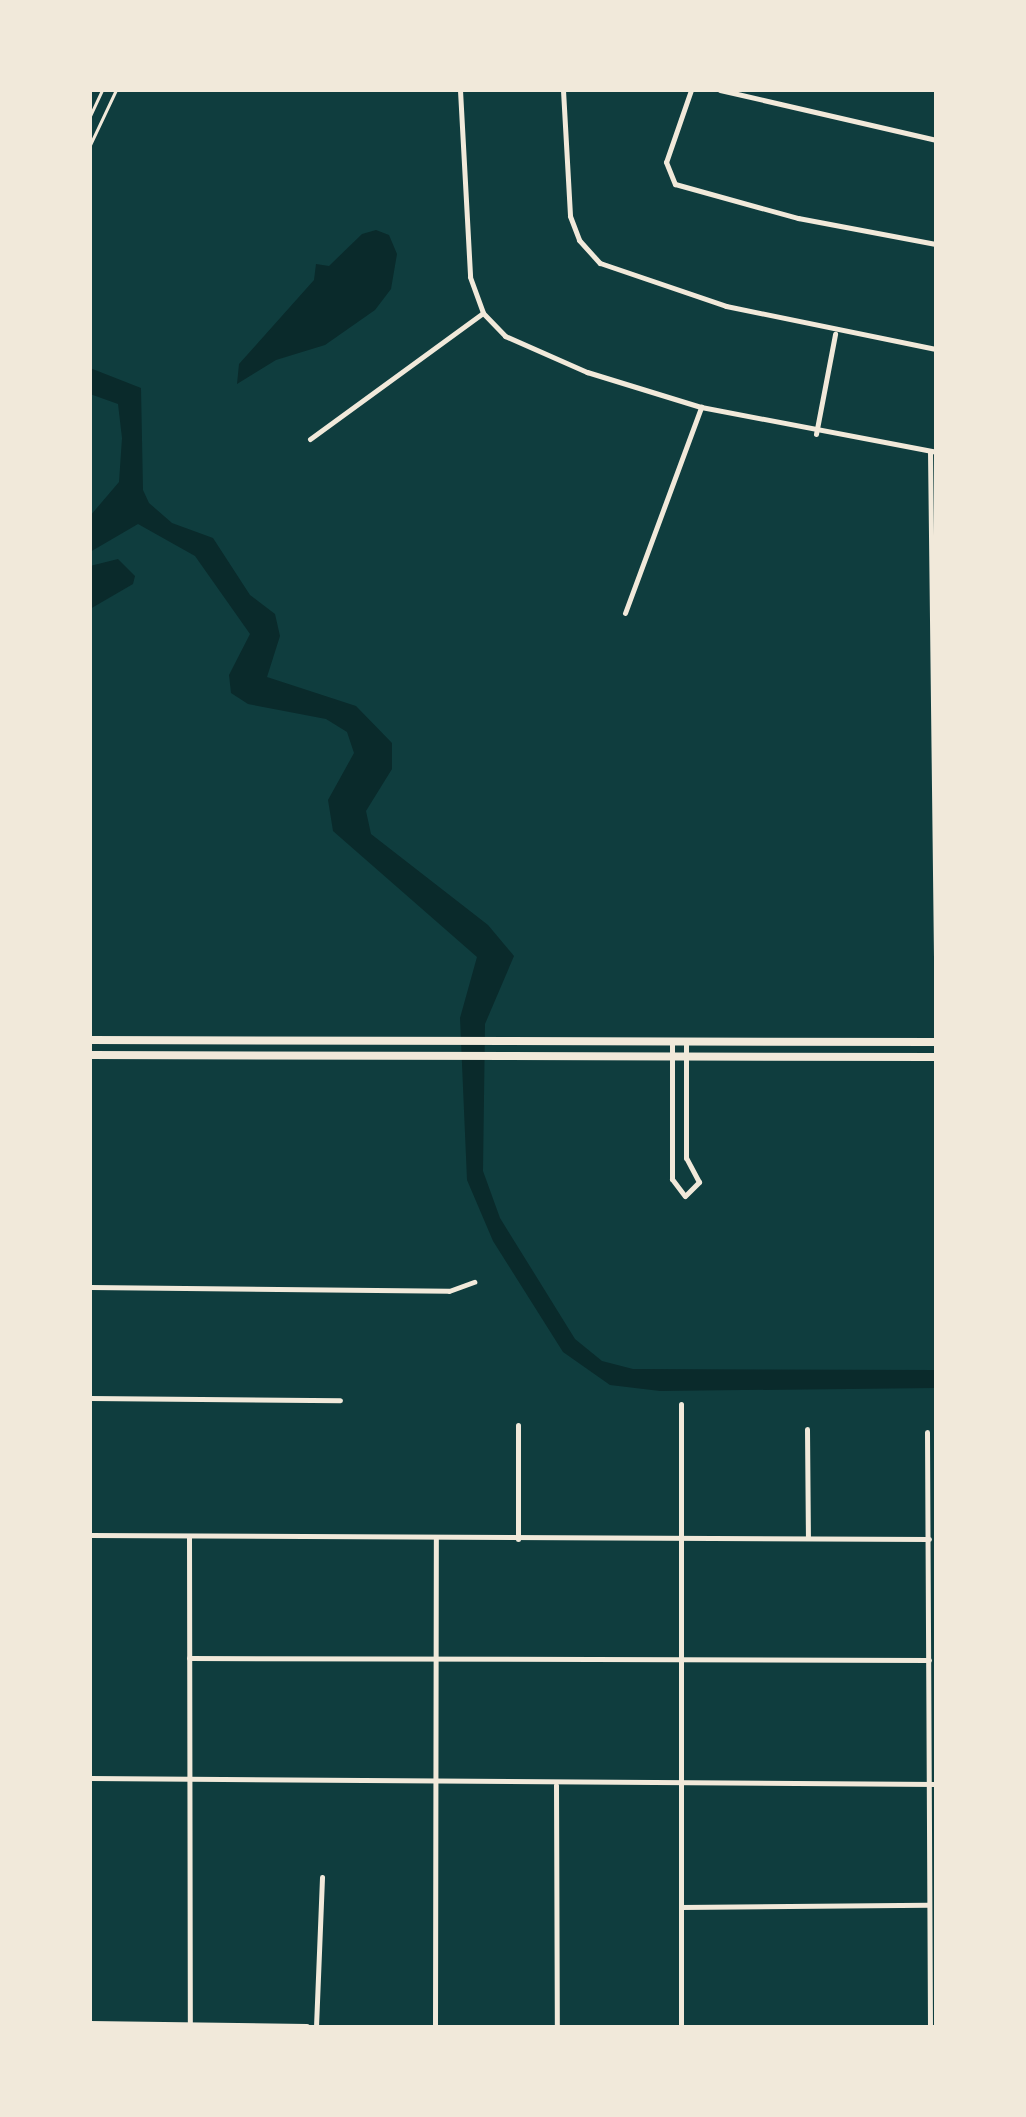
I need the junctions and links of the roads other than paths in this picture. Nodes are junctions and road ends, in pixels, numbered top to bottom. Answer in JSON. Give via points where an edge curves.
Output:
{"nodes":[{"id":1,"x":102,"y":90,"type":"edge"},
{"id":2,"x":460,"y":90,"type":"edge"},
{"id":3,"x":563,"y":90,"type":"edge"},
{"id":4,"x":691,"y":90,"type":"edge"},
{"id":5,"x":720,"y":90,"type":"edge"},
{"id":6,"x":90,"y":116,"type":"edge"},
{"id":7,"x":936,"y":140,"type":"edge"},
{"id":8,"x":936,"y":244,"type":"edge"},
{"id":9,"x":484,"y":314,"type":"junction"},
{"id":10,"x":835,"y":333,"type":"junction"},
{"id":11,"x":936,"y":349,"type":"edge"},
{"id":12,"x":701,"y":407,"type":"junction"},
{"id":13,"x":816,"y":434,"type":"junction"},
{"id":14,"x":310,"y":439,"type":"dead end"},
{"id":15,"x":933,"y":452,"type":"edge"},
{"id":16,"x":625,"y":613,"type":"dead end"},
{"id":17,"x":936,"y":956,"type":"edge"},
{"id":18,"x":90,"y":1040,"type":"edge"},
{"id":19,"x":936,"y":1042,"type":"edge"},
{"id":20,"x":672,"y":1044,"type":"junction"},
{"id":21,"x":686,"y":1044,"type":"junction"},
{"id":22,"x":90,"y":1055,"type":"edge"},
{"id":23,"x":936,"y":1057,"type":"edge"},
{"id":24,"x":672,"y":1060,"type":"junction"},
{"id":25,"x":686,"y":1060,"type":"junction"},
{"id":26,"x":474,"y":1282,"type":"dead end"},
{"id":27,"x":90,"y":1287,"type":"edge"},
{"id":28,"x":90,"y":1398,"type":"edge"},
{"id":29,"x":340,"y":1400,"type":"dead end"},
{"id":30,"x":680,"y":1404,"type":"dead end"},
{"id":31,"x":518,"y":1425,"type":"dead end"},
{"id":32,"x":807,"y":1429,"type":"dead end"},
{"id":33,"x":927,"y":1432,"type":"dead end"},
{"id":34,"x":933,"y":1470,"type":"edge"},
{"id":35,"x":90,"y":1535,"type":"edge"},
{"id":36,"x":188,"y":1536,"type":"junction"},
{"id":37,"x":436,"y":1538,"type":"junction"},
{"id":38,"x":808,"y":1538,"type":"junction"},
{"id":39,"x":518,"y":1539,"type":"junction"},
{"id":40,"x":929,"y":1539,"type":"junction"},
{"id":41,"x":681,"y":1540,"type":"junction"},
{"id":42,"x":190,"y":1658,"type":"junction"},
{"id":43,"x":435,"y":1659,"type":"junction"},
{"id":44,"x":928,"y":1660,"type":"junction"},
{"id":45,"x":681,"y":1662,"type":"junction"},
{"id":46,"x":90,"y":1778,"type":"edge"},
{"id":47,"x":190,"y":1780,"type":"junction"},
{"id":48,"x":436,"y":1784,"type":"junction"},
{"id":49,"x":932,"y":1784,"type":"edge"},
{"id":50,"x":556,"y":1785,"type":"junction"},
{"id":51,"x":682,"y":1786,"type":"junction"},
{"id":52,"x":322,"y":1877,"type":"dead end"},
{"id":53,"x":930,"y":1905,"type":"junction"},
{"id":54,"x":682,"y":1907,"type":"junction"},
{"id":55,"x":90,"y":2024,"type":"edge"},
{"id":56,"x":190,"y":2025,"type":"edge"},
{"id":57,"x":307,"y":2027,"type":"edge"},
{"id":58,"x":316,"y":2027,"type":"edge"},
{"id":59,"x":436,"y":2027,"type":"edge"},
{"id":60,"x":557,"y":2027,"type":"edge"},
{"id":61,"x":681,"y":2027,"type":"edge"},
{"id":62,"x":930,"y":2027,"type":"edge"}],
"edges":[{"from":1,"to":6,"type":"lane"},
{"from":2,"to":9,"type":"street","via":[[468,261]]},
{"from":3,"to":10,"type":"street","via":[[576,235],[594,259],[626,276]]},
{"from":4,"to":8,"type":"street","via":[[665,169],[676,184],[750,207]]},
{"from":5,"to":7,"type":"street"},
{"from":9,"to":12,"type":"street","via":[[524,347]]},
{"from":9,"to":14,"type":"street"},
{"from":10,"to":11,"type":"street"},
{"from":10,"to":13,"type":"street"},
{"from":12,"to":13,"type":"street"},
{"from":12,"to":16,"type":"street"},
{"from":13,"to":15,"type":"street"},
{"from":15,"to":17,"type":"street"},
{"from":18,"to":20,"type":"main road"},
{"from":19,"to":21,"type":"main road"},
{"from":20,"to":21,"type":"main road"},
{"from":20,"to":24,"type":"street"},
{"from":21,"to":25,"type":"street"},
{"from":22,"to":24,"type":"main road"},
{"from":23,"to":25,"type":"main road"},
{"from":24,"to":25,"type":"main road"},
{"from":24,"to":25,"type":"street","via":[[672,1180],[685,1196],[699,1182],[686,1158]]},
{"from":26,"to":27,"type":"street","via":[[449,1291]]},
{"from":28,"to":29,"type":"street"},
{"from":30,"to":41,"type":"street"},
{"from":31,"to":39,"type":"street"},
{"from":32,"to":38,"type":"street"},
{"from":33,"to":34,"type":"street"},
{"from":34,"to":40,"type":"street"},
{"from":35,"to":36,"type":"street"},
{"from":36,"to":37,"type":"street"},
{"from":36,"to":42,"type":"street"},
{"from":37,"to":39,"type":"street"},
{"from":37,"to":43,"type":"street"},
{"from":38,"to":40,"type":"street"},
{"from":38,"to":41,"type":"street"},
{"from":39,"to":41,"type":"street"},
{"from":40,"to":44,"type":"street"},
{"from":41,"to":45,"type":"street"},
{"from":42,"to":43,"type":"street"},
{"from":42,"to":47,"type":"street"},
{"from":43,"to":45,"type":"street"},
{"from":43,"to":48,"type":"street"},
{"from":44,"to":45,"type":"street"},
{"from":44,"to":49,"type":"street"},
{"from":45,"to":51,"type":"street"},
{"from":46,"to":47,"type":"street"},
{"from":47,"to":48,"type":"street"},
{"from":47,"to":56,"type":"street"},
{"from":48,"to":50,"type":"street"},
{"from":48,"to":59,"type":"street"},
{"from":49,"to":51,"type":"street"},
{"from":49,"to":53,"type":"street"},
{"from":50,"to":51,"type":"street"},
{"from":50,"to":60,"type":"street"},
{"from":51,"to":54,"type":"street"},
{"from":52,"to":58,"type":"street"},
{"from":53,"to":54,"type":"street"},
{"from":53,"to":62,"type":"street"},
{"from":54,"to":61,"type":"street"},
{"from":55,"to":56,"type":"street"},
{"from":56,"to":57,"type":"street"}]}
